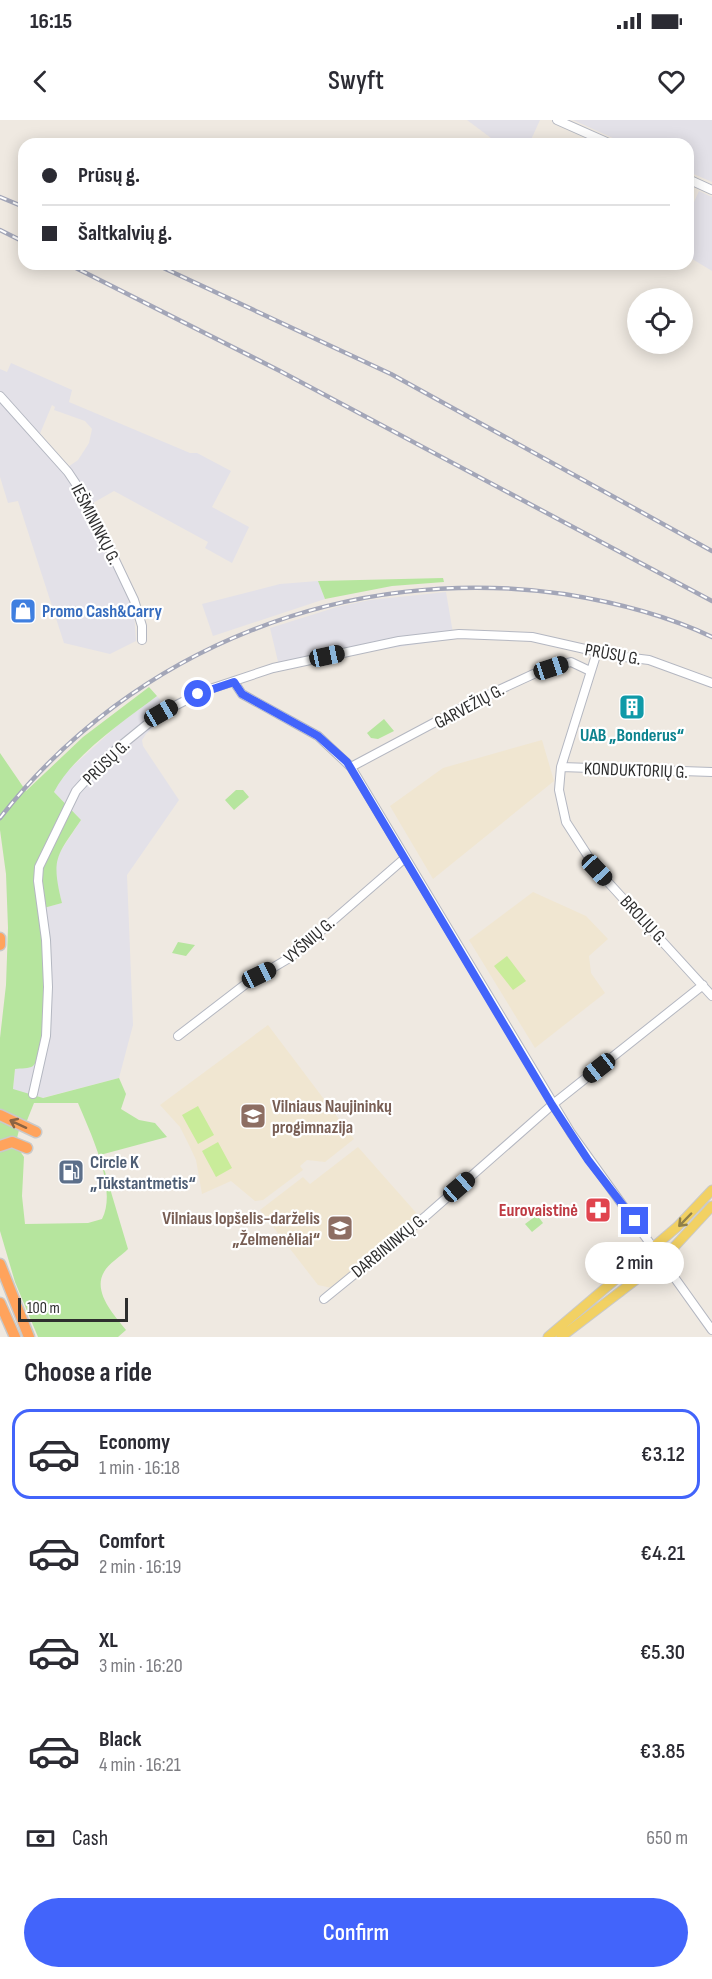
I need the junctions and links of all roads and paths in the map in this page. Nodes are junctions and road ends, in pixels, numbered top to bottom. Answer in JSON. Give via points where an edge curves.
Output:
{"nodes":[{"id":1,"x":557,"y":120,"type":"edge"},
{"id":2,"x":598,"y":138,"type":"edge"},
{"id":3,"x":694,"y":182,"type":"edge"},
{"id":4,"x":712,"y":190,"type":"edge"},
{"id":5,"x":1,"y":398,"type":"edge"},
{"id":6,"x":142,"y":640,"type":"dead end"},
{"id":7,"x":574,"y":646,"type":"junction"},
{"id":8,"x":597,"y":652,"type":"junction"},
{"id":9,"x":571,"y":662,"type":"junction"},
{"id":10,"x":591,"y":671,"type":"junction"},
{"id":11,"x":234,"y":682,"type":"junction"},
{"id":12,"x":712,"y":683,"type":"edge"},
{"id":13,"x":351,"y":767,"type":"junction"},
{"id":14,"x":561,"y":768,"type":"junction"},
{"id":15,"x":712,"y":772,"type":"edge"},
{"id":16,"x":405,"y":858,"type":"junction"},
{"id":17,"x":0,"y":938,"type":"edge"},
{"id":18,"x":0,"y":945,"type":"edge"},
{"id":19,"x":703,"y":985,"type":"junction"},
{"id":20,"x":712,"y":996,"type":"edge"},
{"id":21,"x":178,"y":1035,"type":"dead end"},
{"id":22,"x":33,"y":1094,"type":"dead end"},
{"id":23,"x":552,"y":1105,"type":"junction"},
{"id":24,"x":0,"y":1115,"type":"edge"},
{"id":25,"x":36,"y":1132,"type":"dead end"},
{"id":26,"x":0,"y":1146,"type":"edge"},
{"id":27,"x":27,"y":1148,"type":"dead end"},
{"id":28,"x":712,"y":1190,"type":"edge"},
{"id":29,"x":712,"y":1206,"type":"edge"},
{"id":30,"x":655,"y":1247,"type":"junction"},
{"id":31,"x":663,"y":1259,"type":"junction"},
{"id":32,"x":0,"y":1264,"type":"edge"},
{"id":33,"x":324,"y":1299,"type":"dead end"},
{"id":34,"x":0,"y":1303,"type":"edge"},
{"id":35,"x":712,"y":1330,"type":"edge"},
{"id":36,"x":15,"y":1337,"type":"edge"},
{"id":37,"x":29,"y":1337,"type":"edge"},
{"id":38,"x":548,"y":1337,"type":"edge"},
{"id":39,"x":561,"y":1337,"type":"edge"}],
"edges":[{"from":1,"to":2,"type":"street"},
{"from":3,"to":4,"type":"street"},
{"from":5,"to":6,"type":"street","name":"IEŠMININKŲ G.","via":[[68,472],[86,499],[134,600]]},
{"from":7,"to":8,"type":"street","name":"PRŪSŲ G."},
{"from":7,"to":9,"type":"street"},
{"from":7,"to":11,"type":"street","name":"PRŪSŲ G.","via":[[515,635],[431,637],[324,656]]},
{"from":8,"to":10,"type":"street","name":"BROLIŲ G."},
{"from":8,"to":12,"type":"street","name":"PRŪSŲ G.","via":[[649,660]]},
{"from":9,"to":10,"type":"street"},
{"from":9,"to":13,"type":"street","name":"GARVEŽIŲ G.","via":[[482,697]]},
{"from":10,"to":14,"type":"street","name":"BROLIŲ G."},
{"from":11,"to":13,"type":"street","via":[[242,694],[318,736]]},
{"from":11,"to":22,"type":"street","name":"PRŪSŲ G.","via":[[204,691],[161,713],[107,757],[76,791],[45,851],[38,874],[46,940],[46,1036]]},
{"from":13,"to":16,"type":"street"},
{"from":14,"to":15,"type":"street","name":"KONDUKTORIŲ G."},
{"from":14,"to":19,"type":"street","name":"BROLIŲ G.","via":[[561,807],[579,846]]},
{"from":16,"to":21,"type":"street","name":"VYŠNIŲ G.","via":[[291,957],[248,983]]},
{"from":16,"to":23,"type":"street"},
{"from":17,"to":18,"type":"highway"},
{"from":19,"to":20,"type":"street","name":"BROLIŲ G."},
{"from":19,"to":23,"type":"street","name":"DARBININKŲ G."},
{"from":23,"to":30,"type":"street","via":[[588,1160]]},
{"from":23,"to":33,"type":"street","name":"DARBININKŲ G."},
{"from":25,"to":24,"type":"highway","one_way":true},
{"from":26,"to":27,"type":"highway","via":[[12,1142]]},
{"from":28,"to":30,"type":"main road","one_way":true},
{"from":29,"to":31,"type":"main road"},
{"from":30,"to":31,"type":"street"},
{"from":30,"to":38,"type":"main road"},
{"from":31,"to":35,"type":"street"},
{"from":31,"to":39,"type":"main road"},
{"from":32,"to":37,"type":"highway"},
{"from":34,"to":36,"type":"highway"}]}
